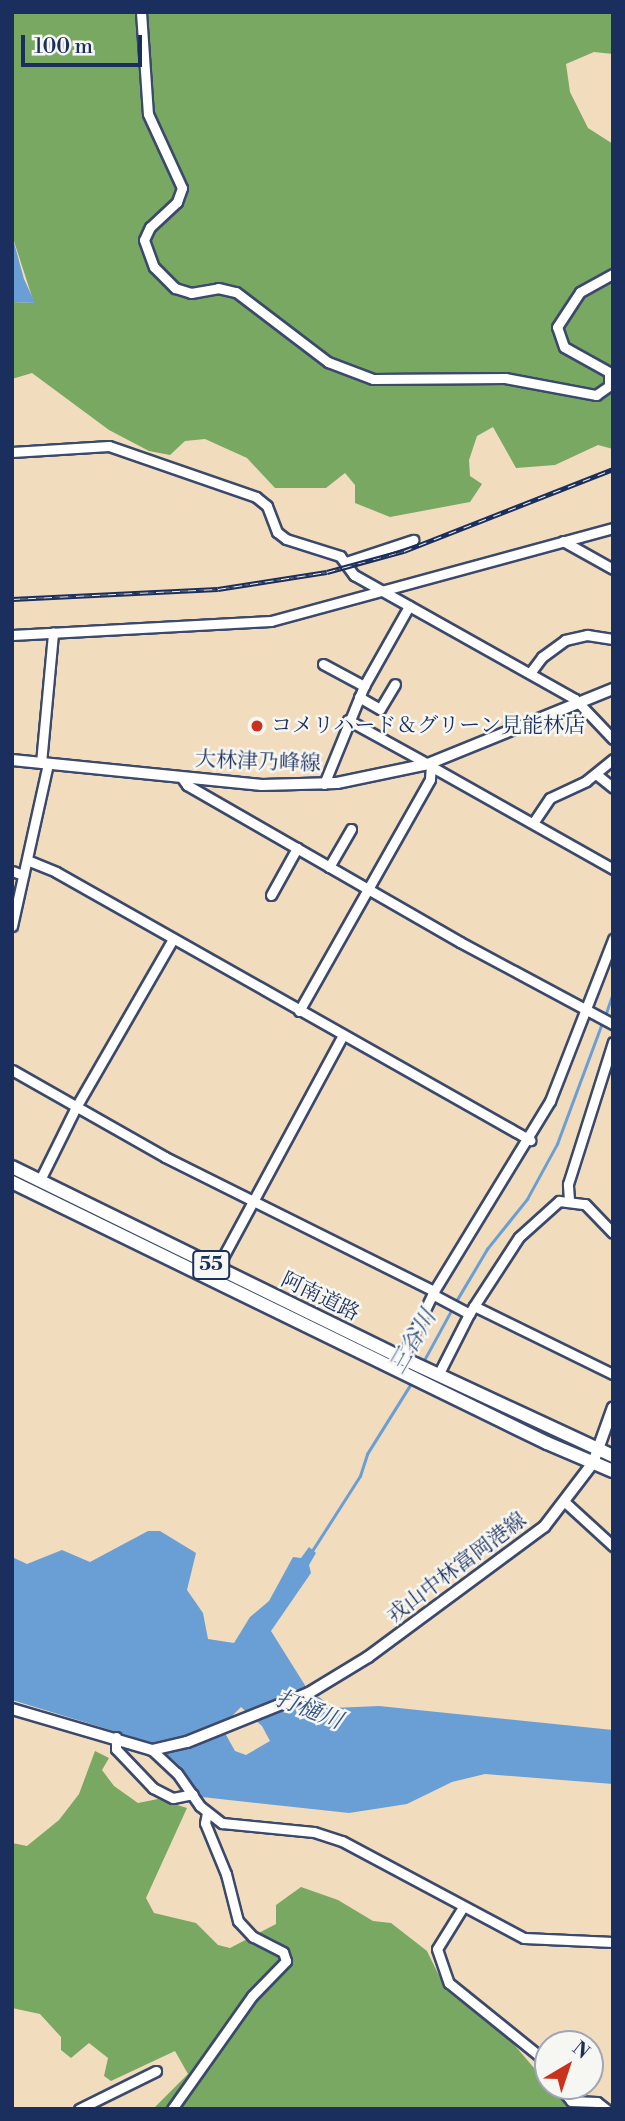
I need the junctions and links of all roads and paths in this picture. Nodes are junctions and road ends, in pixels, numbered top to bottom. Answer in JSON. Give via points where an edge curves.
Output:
{"nodes":[{"id":1,"x":141,"y":12,"type":"edge"},
{"id":2,"x":613,"y":274,"type":"edge"},
{"id":3,"x":12,"y":452,"type":"edge"},
{"id":4,"x":613,"y":527,"type":"edge"},
{"id":5,"x":413,"y":540,"type":"dead end"},
{"id":6,"x":563,"y":541,"type":"junction"},
{"id":7,"x":346,"y":562,"type":"junction"},
{"id":8,"x":613,"y":569,"type":"edge"},
{"id":9,"x":383,"y":591,"type":"junction"},
{"id":10,"x":409,"y":606,"type":"junction"},
{"id":11,"x":53,"y":633,"type":"junction"},
{"id":12,"x":12,"y":635,"type":"edge"},
{"id":13,"x":613,"y":639,"type":"edge"},
{"id":14,"x":323,"y":664,"type":"dead end"},
{"id":15,"x":530,"y":673,"type":"junction"},
{"id":16,"x":395,"y":684,"type":"dead end"},
{"id":17,"x":364,"y":686,"type":"junction"},
{"id":18,"x":613,"y":689,"type":"edge"},
{"id":19,"x":359,"y":698,"type":"junction"},
{"id":20,"x":579,"y":703,"type":"junction"},
{"id":21,"x":348,"y":720,"type":"junction"},
{"id":22,"x":613,"y":739,"type":"edge"},
{"id":23,"x":613,"y":759,"type":"edge"},
{"id":24,"x":12,"y":760,"type":"edge"},
{"id":25,"x":44,"y":764,"type":"junction"},
{"id":26,"x":431,"y":765,"type":"junction"},
{"id":27,"x":596,"y":774,"type":"junction"},
{"id":28,"x":182,"y":778,"type":"junction"},
{"id":29,"x":324,"y":784,"type":"junction"},
{"id":30,"x":613,"y":788,"type":"edge"},
{"id":31,"x":533,"y":823,"type":"junction"},
{"id":32,"x":351,"y":829,"type":"dead end"},
{"id":33,"x":297,"y":848,"type":"junction"},
{"id":34,"x":27,"y":860,"type":"junction"},
{"id":35,"x":329,"y":867,"type":"junction"},
{"id":36,"x":613,"y":869,"type":"edge"},
{"id":37,"x":12,"y":871,"type":"edge"},
{"id":38,"x":23,"y":875,"type":"junction"},
{"id":39,"x":368,"y":889,"type":"junction"},
{"id":40,"x":271,"y":895,"type":"dead end"},
{"id":41,"x":12,"y":926,"type":"edge"},
{"id":42,"x":173,"y":939,"type":"junction"},
{"id":43,"x":613,"y":939,"type":"edge"},
{"id":44,"x":588,"y":1010,"type":"junction"},
{"id":45,"x":299,"y":1011,"type":"junction"},
{"id":46,"x":612,"y":1023,"type":"edge"},
{"id":47,"x":342,"y":1035,"type":"junction"},
{"id":48,"x":613,"y":1042,"type":"edge"},
{"id":49,"x":12,"y":1070,"type":"edge"},
{"id":50,"x":76,"y":1107,"type":"junction"},
{"id":51,"x":530,"y":1140,"type":"junction"},
{"id":52,"x":12,"y":1167,"type":"edge"},
{"id":53,"x":40,"y":1180,"type":"junction"},
{"id":54,"x":12,"y":1182,"type":"edge"},
{"id":55,"x":250,"y":1199,"type":"junction"},
{"id":56,"x":569,"y":1200,"type":"junction"},
{"id":57,"x":613,"y":1233,"type":"edge"},
{"id":58,"x":217,"y":1268,"type":"junction"},
{"id":59,"x":436,"y":1295,"type":"junction"},
{"id":60,"x":468,"y":1311,"type":"junction"},
{"id":61,"x":405,"y":1364,"type":"junction"},
{"id":62,"x":613,"y":1374,"type":"edge"},
{"id":63,"x":433,"y":1378,"type":"junction"},
{"id":64,"x":613,"y":1407,"type":"edge"},
{"id":65,"x":599,"y":1450,"type":"junction"},
{"id":66,"x":613,"y":1456,"type":"edge"},
{"id":67,"x":593,"y":1463,"type":"junction"},
{"id":68,"x":613,"y":1471,"type":"edge"},
{"id":69,"x":566,"y":1503,"type":"junction"},
{"id":70,"x":613,"y":1546,"type":"edge"},
{"id":71,"x":12,"y":1709,"type":"edge"},
{"id":72,"x":116,"y":1737,"type":"junction"},
{"id":73,"x":154,"y":1750,"type":"junction"},
{"id":74,"x":193,"y":1794,"type":"junction"},
{"id":75,"x":207,"y":1813,"type":"junction"},
{"id":76,"x":463,"y":1907,"type":"junction"},
{"id":77,"x":613,"y":1942,"type":"edge"},
{"id":78,"x":534,"y":2052,"type":"edge"},
{"id":79,"x":156,"y":2071,"type":"dead end"},
{"id":80,"x":570,"y":2100,"type":"edge"},
{"id":81,"x":79,"y":2109,"type":"edge"},
{"id":82,"x":172,"y":2109,"type":"edge"},
{"id":83,"x":606,"y":2109,"type":"edge"}],
"edges":[{"from":1,"to":2,"type":"street","via":[[148,114],[182,188],[177,202],[150,227],[144,240],[154,267],[175,288],[191,293],[218,288],[236,292],[328,362],[373,379],[505,378],[596,395],[608,388],[609,372],[564,347],[557,327],[580,292]]},
{"from":3,"to":7,"type":"street","via":[[109,446],[138,453],[177,473],[211,479],[256,497],[267,506],[276,532]]},
{"from":4,"to":6,"type":"street"},
{"from":5,"to":7,"type":"street"},
{"from":6,"to":8,"type":"street"},
{"from":6,"to":9,"type":"street"},
{"from":7,"to":9,"type":"street","via":[[354,575]]},
{"from":9,"to":10,"type":"street"},
{"from":9,"to":11,"type":"street","via":[[271,621]]},
{"from":10,"to":15,"type":"street"},
{"from":10,"to":17,"type":"street"},
{"from":11,"to":12,"type":"street"},
{"from":11,"to":25,"type":"street"},
{"from":13,"to":15,"type":"street","via":[[587,635],[565,640]]},
{"from":14,"to":17,"type":"street"},
{"from":15,"to":20,"type":"street"},
{"from":16,"to":19,"type":"street","via":[[380,709]]},
{"from":17,"to":19,"type":"street"},
{"from":18,"to":20,"type":"main road","name":"大林津乃峰線"},
{"from":19,"to":21,"type":"street"},
{"from":20,"to":22,"type":"street"},
{"from":20,"to":26,"type":"main road","name":"大林津乃峰線"},
{"from":21,"to":26,"type":"street"},
{"from":21,"to":29,"type":"street"},
{"from":23,"to":27,"type":"street"},
{"from":24,"to":25,"type":"main road","name":"大林津乃峰線"},
{"from":25,"to":28,"type":"main road","name":"大林津乃峰線"},
{"from":25,"to":34,"type":"street"},
{"from":26,"to":29,"type":"main road","name":"大林津乃峰線"},
{"from":26,"to":31,"type":"street"},
{"from":26,"to":39,"type":"street"},
{"from":27,"to":30,"type":"street"},
{"from":27,"to":31,"type":"street","via":[[550,798]]},
{"from":28,"to":29,"type":"main road","name":"大林津乃峰線","via":[[262,785]]},
{"from":28,"to":33,"type":"street"},
{"from":31,"to":36,"type":"street"},
{"from":32,"to":35,"type":"street"},
{"from":33,"to":35,"type":"street"},
{"from":33,"to":40,"type":"street"},
{"from":34,"to":38,"type":"street"},
{"from":34,"to":42,"type":"street"},
{"from":35,"to":39,"type":"street"},
{"from":37,"to":38,"type":"street"},
{"from":38,"to":41,"type":"street"},
{"from":39,"to":44,"type":"street"},
{"from":39,"to":45,"type":"street"},
{"from":42,"to":45,"type":"street"},
{"from":42,"to":50,"type":"street"},
{"from":43,"to":44,"type":"street"},
{"from":44,"to":46,"type":"street"},
{"from":44,"to":51,"type":"street"},
{"from":45,"to":47,"type":"street"},
{"from":47,"to":51,"type":"street"},
{"from":47,"to":55,"type":"street"},
{"from":48,"to":56,"type":"street","via":[[568,1184]]},
{"from":49,"to":50,"type":"street"},
{"from":50,"to":53,"type":"street"},
{"from":50,"to":55,"type":"street"},
{"from":51,"to":59,"type":"street"},
{"from":52,"to":53,"type":"highway","name":"阿南道路","number":"55"},
{"from":53,"to":58,"type":"highway","name":"阿南道路","number":"55"},
{"from":54,"to":61,"type":"highway","name":"阿南道路","number":"55"},
{"from":55,"to":58,"type":"street"},
{"from":55,"to":59,"type":"street"},
{"from":56,"to":57,"type":"street","via":[[585,1205]]},
{"from":56,"to":60,"type":"street","via":[[559,1201],[519,1237]]},
{"from":58,"to":61,"type":"highway","name":"阿南道路","number":"55"},
{"from":59,"to":60,"type":"street"},
{"from":59,"to":61,"type":"street"},
{"from":60,"to":62,"type":"street"},
{"from":60,"to":63,"type":"street"},
{"from":61,"to":63,"type":"highway","name":"阿南道路","number":"55"},
{"from":63,"to":65,"type":"highway","name":"阿南道路","number":"55"},
{"from":63,"to":67,"type":"highway","name":"阿南道路","number":"55"},
{"from":64,"to":65,"type":"main road","name":"戎山中林富岡港線"},
{"from":65,"to":66,"type":"highway","name":"阿南道路","number":"55"},
{"from":65,"to":67,"type":"main road","name":"戎山中林富岡港線"},
{"from":67,"to":68,"type":"highway","name":"阿南道路","number":"55"},
{"from":67,"to":69,"type":"main road","name":"戎山中林富岡港線"},
{"from":69,"to":70,"type":"street"},
{"from":69,"to":73,"type":"main road","name":"戎山中林富岡港線","via":[[520,1547],[368,1657],[309,1693],[227,1727]]},
{"from":71,"to":72,"type":"main road"},
{"from":72,"to":73,"type":"main road"},
{"from":72,"to":74,"type":"street","via":[[116,1749],[153,1787],[173,1798]]},
{"from":73,"to":74,"type":"street"},
{"from":74,"to":75,"type":"street"},
{"from":75,"to":76,"type":"street","via":[[236,1826],[314,1832],[342,1841]]},
{"from":75,"to":82,"type":"street","via":[[205,1823],[226,1874],[238,1921],[253,1937],[283,1952],[286,1961],[252,1996]]},
{"from":76,"to":77,"type":"street","via":[[524,1938]]},
{"from":76,"to":78,"type":"street","via":[[437,1949],[449,1983]]},
{"from":79,"to":81,"type":"street"},
{"from":80,"to":83,"type":"street","via":[[597,2102]]}]}
